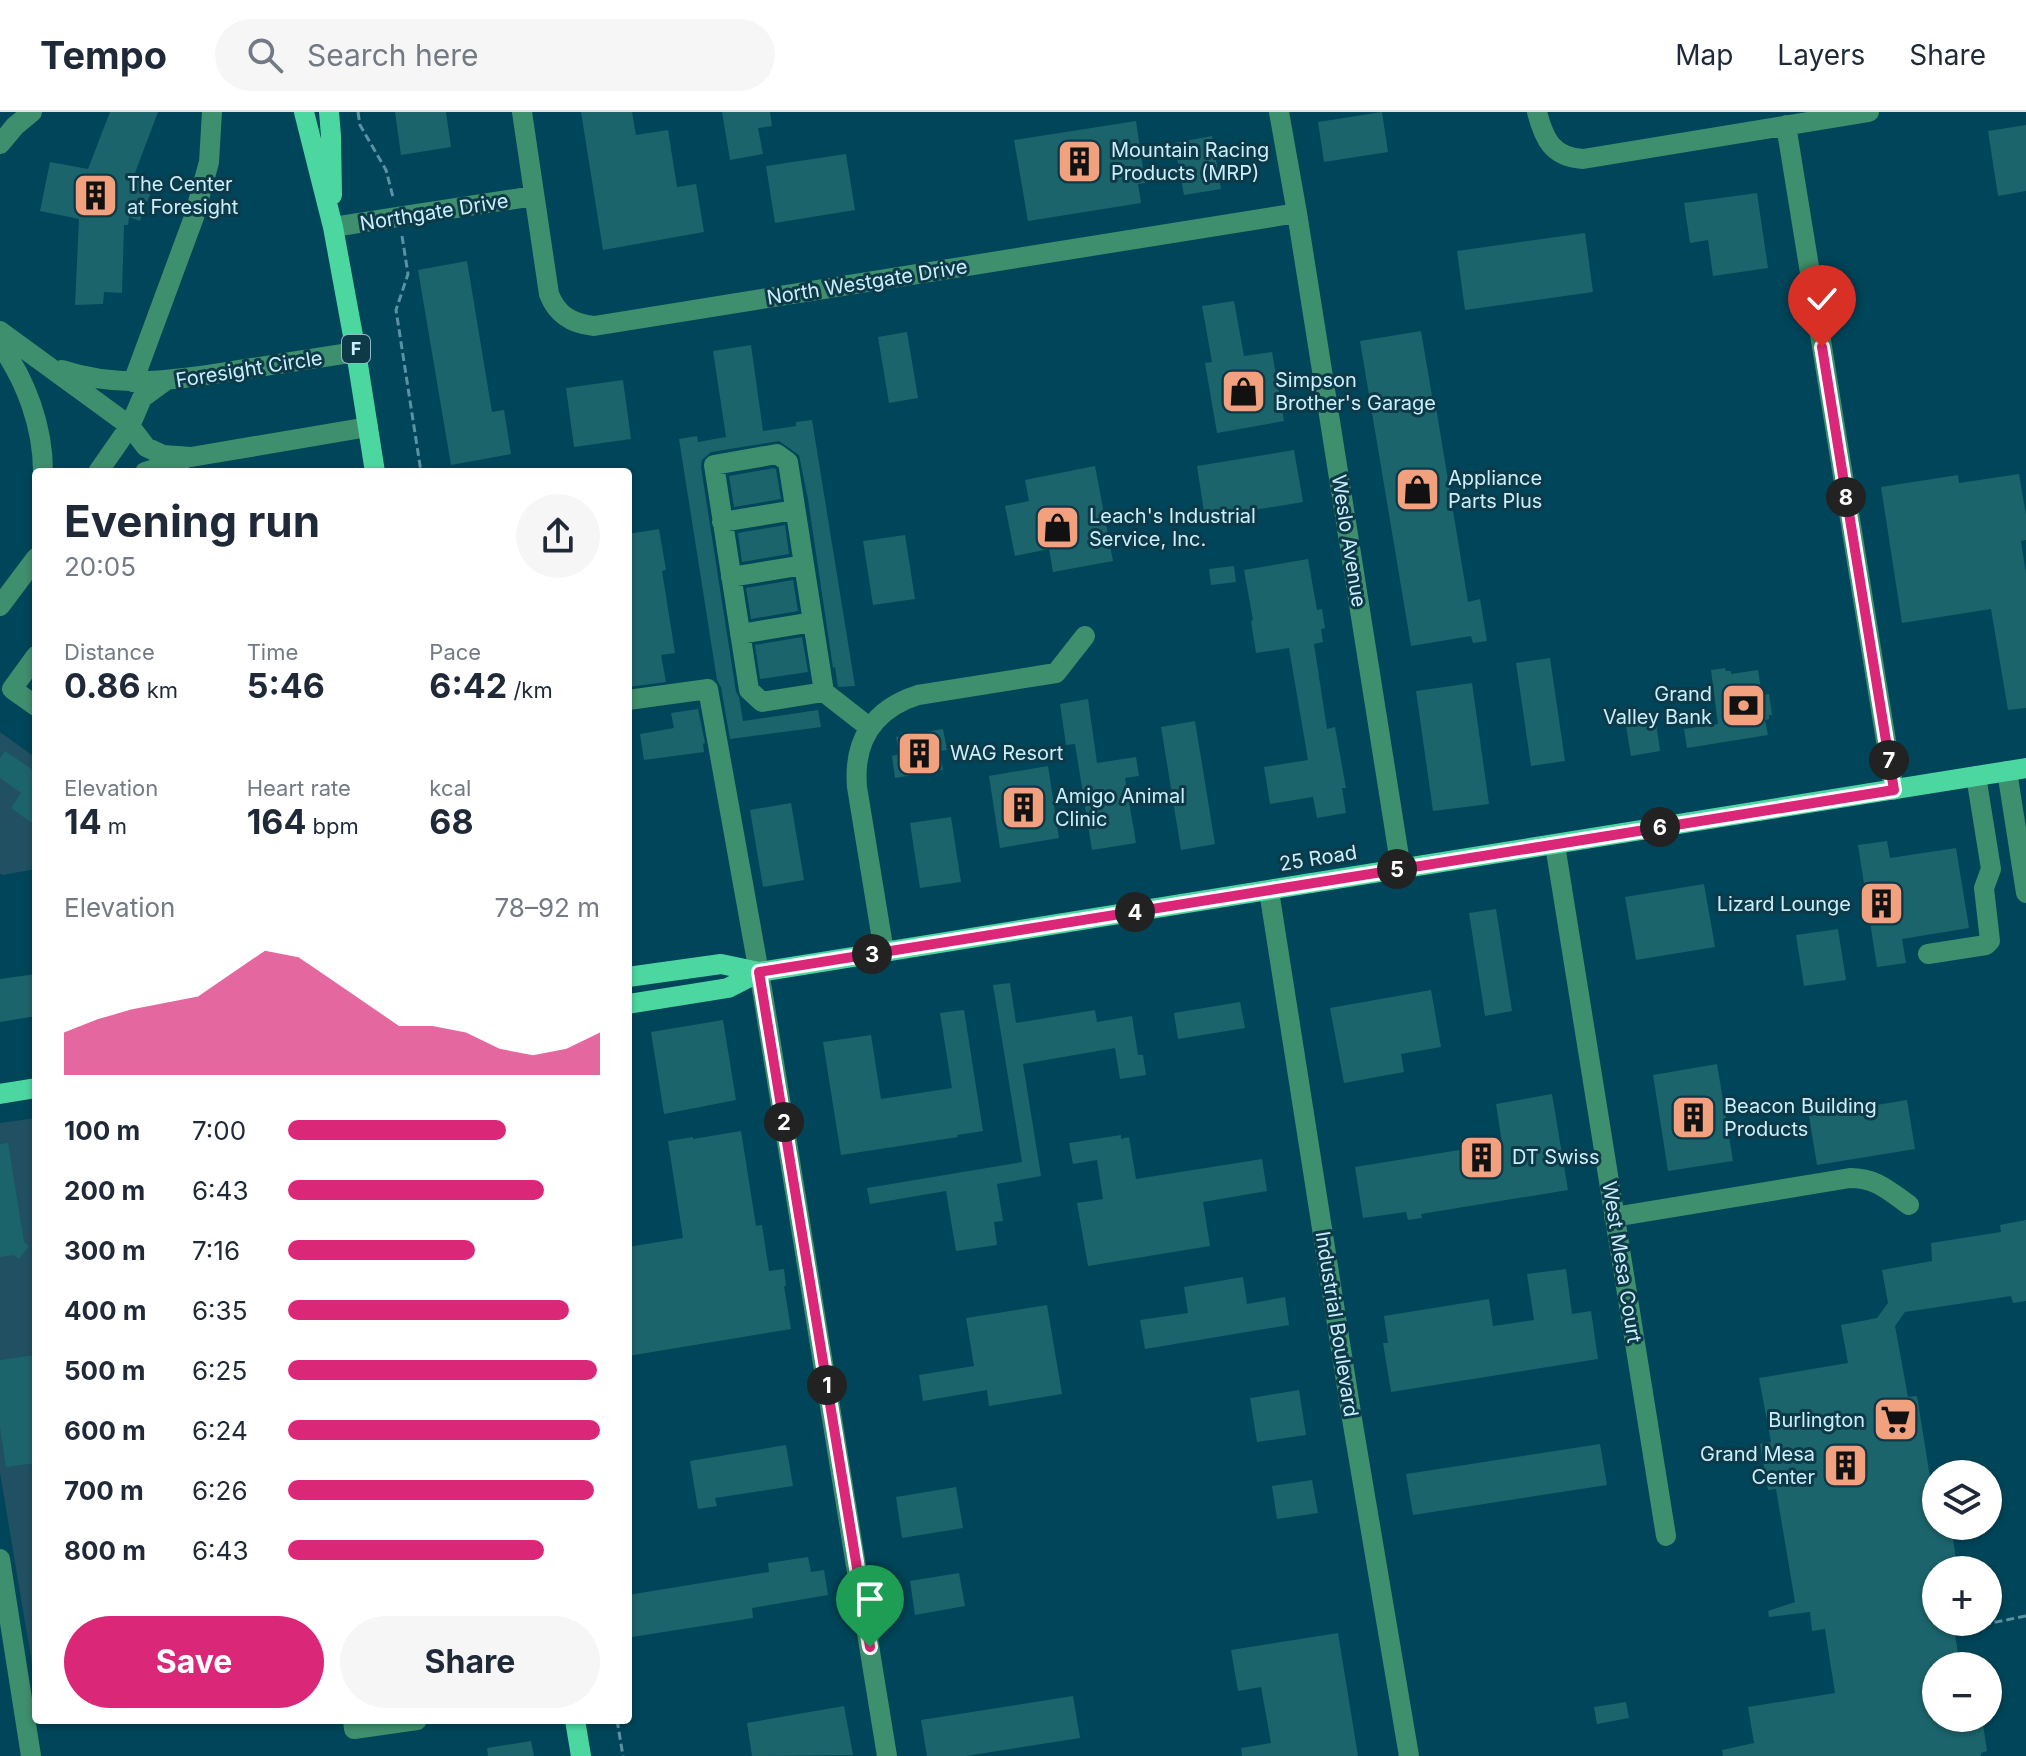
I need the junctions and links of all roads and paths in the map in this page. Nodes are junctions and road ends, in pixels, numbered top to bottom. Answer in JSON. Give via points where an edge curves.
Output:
{"nodes":[{"id":1,"x":32,"y":112,"type":"edge"},
{"id":2,"x":212,"y":112,"type":"edge"},
{"id":3,"x":304,"y":112,"type":"edge"},
{"id":4,"x":329,"y":112,"type":"edge"},
{"id":5,"x":358,"y":112,"type":"edge"},
{"id":6,"x":522,"y":112,"type":"edge"},
{"id":7,"x":1279,"y":112,"type":"edge"},
{"id":8,"x":1537,"y":112,"type":"edge"},
{"id":9,"x":1869,"y":112,"type":"edge"},
{"id":10,"x":1786,"y":125,"type":"junction"},
{"id":11,"x":0,"y":144,"type":"edge"},
{"id":12,"x":534,"y":196,"type":"junction"},
{"id":13,"x":1297,"y":213,"type":"junction"},
{"id":14,"x":399,"y":217,"type":"junction"},
{"id":15,"x":333,"y":227,"type":"junction"},
{"id":16,"x":0,"y":331,"type":"edge"},
{"id":17,"x":0,"y":344,"type":"edge"},
{"id":18,"x":356,"y":352,"type":"junction"},
{"id":19,"x":46,"y":366,"type":"junction"},
{"id":20,"x":133,"y":382,"type":"junction"},
{"id":21,"x":164,"y":382,"type":"junction"},
{"id":22,"x":130,"y":426,"type":"junction"},
{"id":23,"x":368,"y":427,"type":"junction"},
{"id":24,"x":191,"y":457,"type":"junction"},
{"id":25,"x":43,"y":468,"type":"edge"},
{"id":26,"x":101,"y":468,"type":"edge"},
{"id":27,"x":157,"y":468,"type":"edge"},
{"id":28,"x":374,"y":468,"type":"edge"},
{"id":29,"x":420,"y":468,"type":"edge"},
{"id":30,"x":795,"y":510,"type":"junction"},
{"id":31,"x":722,"y":522,"type":"junction"},
{"id":32,"x":32,"y":564,"type":"edge"},
{"id":33,"x":804,"y":565,"type":"junction"},
{"id":34,"x":731,"y":577,"type":"junction"},
{"id":35,"x":0,"y":606,"type":"edge"},
{"id":36,"x":813,"y":622,"type":"junction"},
{"id":37,"x":740,"y":634,"type":"junction"},
{"id":38,"x":1085,"y":636,"type":"dead end"},
{"id":39,"x":32,"y":660,"type":"edge"},
{"id":40,"x":6,"y":684,"type":"edge"},
{"id":41,"x":824,"y":692,"type":"junction"},
{"id":42,"x":632,"y":699,"type":"edge"},
{"id":43,"x":32,"y":703,"type":"edge"},
{"id":44,"x":870,"y":728,"type":"junction"},
{"id":45,"x":2016,"y":770,"type":"edge"},
{"id":46,"x":1976,"y":776,"type":"junction"},
{"id":47,"x":1894,"y":790,"type":"junction"},
{"id":48,"x":2020,"y":820,"type":"edge"},
{"id":49,"x":1555,"y":845,"type":"junction"},
{"id":50,"x":1401,"y":869,"type":"junction"},
{"id":51,"x":1269,"y":891,"type":"junction"},
{"id":52,"x":2026,"y":893,"type":"edge"},
{"id":53,"x":884,"y":952,"type":"junction"},
{"id":54,"x":1928,"y":954,"type":"dead end"},
{"id":55,"x":759,"y":972,"type":"junction"},
{"id":56,"x":632,"y":976,"type":"edge"},
{"id":57,"x":632,"y":1003,"type":"edge"},
{"id":58,"x":32,"y":1089,"type":"edge"},
{"id":59,"x":0,"y":1094,"type":"edge"},
{"id":60,"x":1909,"y":1205,"type":"dead end"},
{"id":61,"x":1614,"y":1217,"type":"junction"},
{"id":62,"x":1666,"y":1536,"type":"dead end"},
{"id":63,"x":0,"y":1559,"type":"edge"},
{"id":64,"x":2026,"y":1616,"type":"edge"},
{"id":65,"x":2002,"y":1621,"type":"edge"},
{"id":66,"x":7,"y":1647,"type":"edge"},
{"id":67,"x":353,"y":1724,"type":"edge"},
{"id":68,"x":389,"y":1724,"type":"edge"},
{"id":69,"x":576,"y":1724,"type":"edge"},
{"id":70,"x":618,"y":1724,"type":"edge"},
{"id":71,"x":31,"y":1756,"type":"edge"},
{"id":72,"x":581,"y":1756,"type":"edge"},
{"id":73,"x":623,"y":1756,"type":"edge"},
{"id":74,"x":887,"y":1756,"type":"edge"},
{"id":75,"x":1409,"y":1756,"type":"edge"}],
"edges":[{"from":1,"to":11,"type":"street"},
{"from":2,"to":20,"type":"street","via":[[209,162],[194,217]]},
{"from":3,"to":15,"type":"main road","number":"F"},
{"from":4,"to":15,"type":"main road","number":"F"},
{"from":5,"to":14,"type":"path","via":[[386,170]]},
{"from":6,"to":12,"type":"street","name":"North Westgate Drive"},
{"from":7,"to":13,"type":"street","name":"Weslo Avenue"},
{"from":8,"to":10,"type":"street","via":[[1550,145],[1583,159]]},
{"from":9,"to":10,"type":"street"},
{"from":10,"to":47,"type":"street"},
{"from":12,"to":13,"type":"street","name":"North Westgate Drive","via":[[552,303],[573,322],[594,326]]},
{"from":12,"to":14,"type":"street","name":"Northgate Drive"},
{"from":13,"to":50,"type":"street","name":"Weslo Avenue"},
{"from":14,"to":15,"type":"street","name":"Northgate Drive"},
{"from":14,"to":29,"type":"path","via":[[408,274],[396,310]]},
{"from":15,"to":18,"type":"main road","number":"F"},
{"from":16,"to":19,"type":"street"},
{"from":17,"to":25,"type":"street","via":[[17,368],[31,405]]},
{"from":18,"to":21,"type":"street","name":"Foresight Circle"},
{"from":18,"to":23,"type":"main road","number":"F"},
{"from":19,"to":20,"type":"street","via":[[84,378]]},
{"from":19,"to":22,"type":"street"},
{"from":20,"to":21,"type":"street"},
{"from":21,"to":22,"type":"street","name":"Foresight Circle","via":[[142,398]]},
{"from":22,"to":24,"type":"street","via":[[146,447],[163,455]]},
{"from":22,"to":26,"type":"street","name":"Foresight Circle"},
{"from":23,"to":24,"type":"street"},
{"from":23,"to":28,"type":"main road","number":"F"},
{"from":24,"to":27,"type":"street"},
{"from":30,"to":31,"type":"street"},
{"from":30,"to":31,"type":"street","via":[[788,462],[777,454],[714,465]]},
{"from":30,"to":33,"type":"street"},
{"from":31,"to":34,"type":"street"},
{"from":32,"to":35,"type":"street"},
{"from":33,"to":34,"type":"street"},
{"from":33,"to":36,"type":"street"},
{"from":34,"to":37,"type":"street"},
{"from":36,"to":37,"type":"street"},
{"from":36,"to":41,"type":"street"},
{"from":37,"to":41,"type":"street","via":[[749,690],[762,702]]},
{"from":38,"to":44,"type":"street","via":[[1056,673],[918,695],[886,710]]},
{"from":39,"to":40,"type":"street"},
{"from":40,"to":43,"type":"street"},
{"from":41,"to":44,"type":"street"},
{"from":42,"to":55,"type":"street","via":[[708,689]]},
{"from":44,"to":53,"type":"street","via":[[856,773]]},
{"from":45,"to":46,"type":"main road","name":"25 Road"},
{"from":45,"to":48,"type":"street"},
{"from":46,"to":47,"type":"main road","name":"25 Road"},
{"from":46,"to":54,"type":"street","via":[[1991,869],[1984,888],[1990,941]]},
{"from":47,"to":49,"type":"main road","name":"25 Road"},
{"from":48,"to":52,"type":"street"},
{"from":49,"to":50,"type":"main road","name":"25 Road"},
{"from":49,"to":61,"type":"street","name":"West Mesa Court"},
{"from":50,"to":51,"type":"main road","name":"25 Road"},
{"from":51,"to":53,"type":"main road","name":"25 Road"},
{"from":51,"to":75,"type":"street","name":"Industrial Boulevard"},
{"from":53,"to":55,"type":"main road","name":"25 Road"},
{"from":55,"to":56,"type":"main road","name":"25 Road","via":[[721,964]]},
{"from":55,"to":57,"type":"main road","name":"25 Road","via":[[728,988]]},
{"from":55,"to":74,"type":"street"},
{"from":58,"to":59,"type":"main road"},
{"from":60,"to":61,"type":"street","via":[[1880,1184],[1850,1178]]},
{"from":61,"to":62,"type":"street","name":"West Mesa Court"},
{"from":63,"to":66,"type":"street"},
{"from":64,"to":65,"type":"path"},
{"from":66,"to":71,"type":"street"},
{"from":67,"to":68,"type":"street","via":[[354,1729]]},
{"from":69,"to":72,"type":"main road"},
{"from":70,"to":73,"type":"path"}]}
